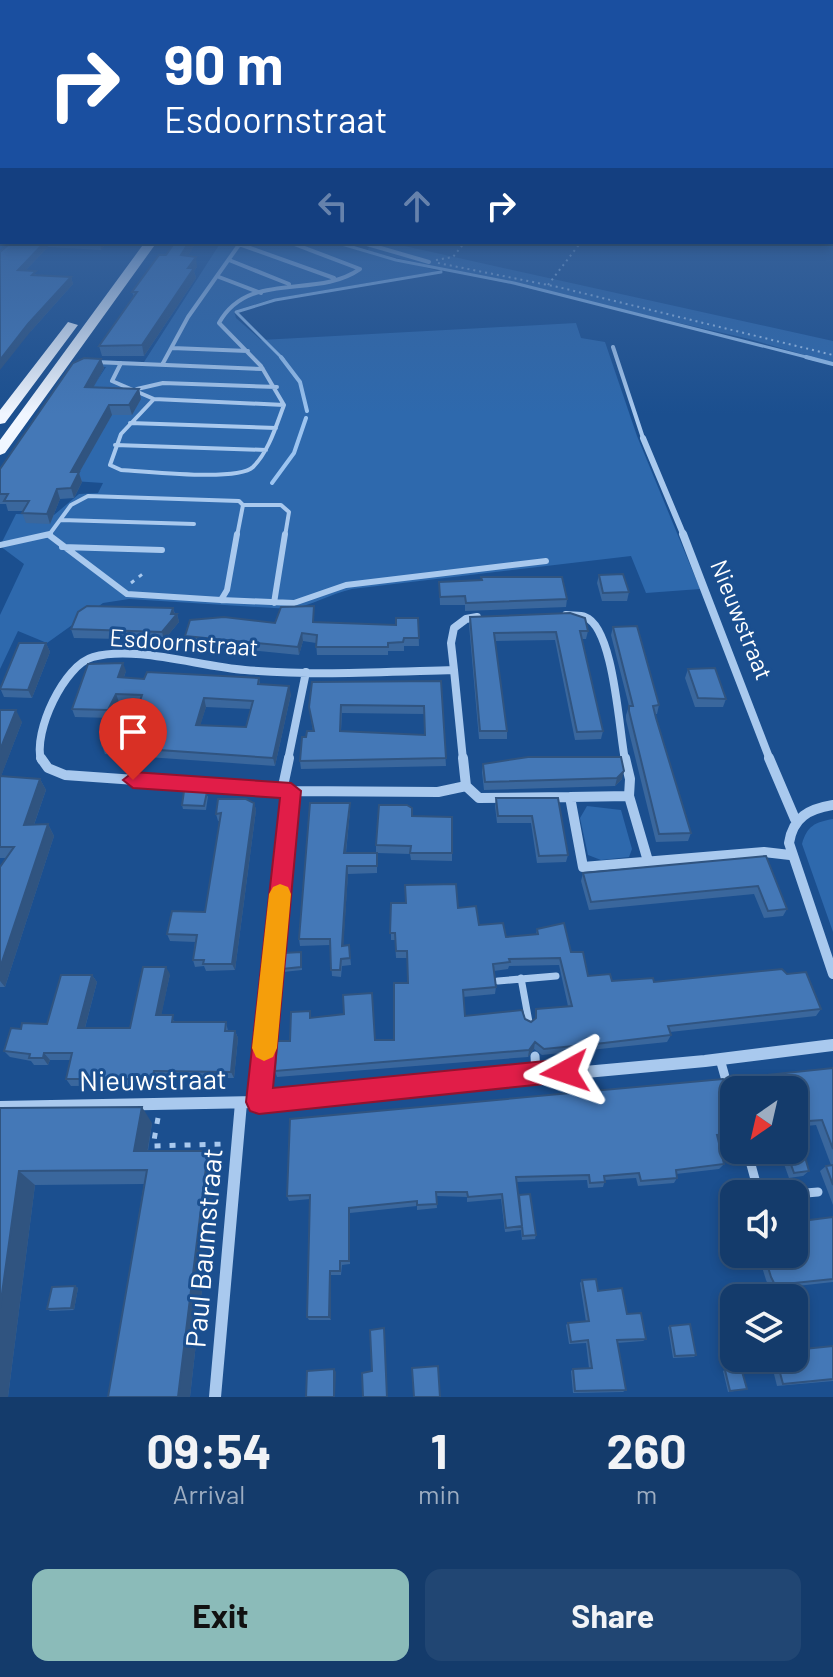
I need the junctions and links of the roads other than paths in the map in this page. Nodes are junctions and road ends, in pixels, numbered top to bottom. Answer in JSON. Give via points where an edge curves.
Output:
{"nodes":[{"id":1,"x":104,"y":283,"type":"edge"},
{"id":2,"x":123,"y":283,"type":"edge"},
{"id":3,"x":214,"y":283,"type":"edge"},
{"id":4,"x":235,"y":283,"type":"edge"},
{"id":5,"x":287,"y":283,"type":"edge"},
{"id":6,"x":305,"y":283,"type":"edge"},
{"id":7,"x":291,"y":285,"type":"junction"},
{"id":8,"x":261,"y":293,"type":"junction"},
{"id":9,"x":613,"y":347,"type":"dead end"},
{"id":10,"x":172,"y":348,"type":"junction"},
{"id":11,"x":249,"y":351,"type":"junction"},
{"id":12,"x":92,"y":362,"type":"edge"},
{"id":13,"x":121,"y":363,"type":"junction"},
{"id":14,"x":162,"y":365,"type":"junction"},
{"id":15,"x":263,"y":369,"type":"junction"},
{"id":16,"x":277,"y":387,"type":"junction"},
{"id":17,"x":133,"y":390,"type":"junction"},
{"id":18,"x":154,"y":399,"type":"junction"},
{"id":19,"x":284,"y":405,"type":"junction"},
{"id":20,"x":0,"y":420,"type":"edge"},
{"id":21,"x":130,"y":423,"type":"junction"},
{"id":22,"x":276,"y":428,"type":"junction"},
{"id":23,"x":643,"y":438,"type":"joint"},
{"id":24,"x":115,"y":445,"type":"junction"},
{"id":25,"x":0,"y":450,"type":"edge"},
{"id":26,"x":266,"y":450,"type":"junction"},
{"id":27,"x":243,"y":505,"type":"junction"},
{"id":28,"x":61,"y":520,"type":"junction"},
{"id":29,"x":194,"y":524,"type":"dead end"},
{"id":30,"x":49,"y":535,"type":"junction"},
{"id":31,"x":0,"y":545,"type":"edge"},
{"id":32,"x":61,"y":547,"type":"junction"},
{"id":33,"x":162,"y":550,"type":"dead end"},
{"id":34,"x":546,"y":561,"type":"dead end"},
{"id":35,"x":221,"y":600,"type":"junction"},
{"id":36,"x":274,"y":603,"type":"junction"},
{"id":37,"x":551,"y":615,"type":"edge"},
{"id":38,"x":494,"y":617,"type":"edge"},
{"id":39,"x":454,"y":670,"type":"junction"},
{"id":40,"x":306,"y":672,"type":"junction"},
{"id":41,"x":466,"y":786,"type":"junction"},
{"id":42,"x":287,"y":791,"type":"junction"},
{"id":43,"x":629,"y":796,"type":"junction"},
{"id":44,"x":570,"y":797,"type":"junction"},
{"id":45,"x":833,"y":805,"type":"edge"},
{"id":46,"x":795,"y":819,"type":"junction"},
{"id":47,"x":790,"y":855,"type":"junction"},
{"id":48,"x":648,"y":861,"type":"junction"},
{"id":49,"x":833,"y":974,"type":"edge"},
{"id":50,"x":556,"y":976,"type":"dead end"},
{"id":51,"x":521,"y":978,"type":"junction"},
{"id":52,"x":498,"y":981,"type":"edge"},
{"id":53,"x":529,"y":1022,"type":"edge"},
{"id":54,"x":833,"y":1045,"type":"edge"},
{"id":55,"x":535,"y":1056,"type":"edge"},
{"id":56,"x":720,"y":1059,"type":"junction"},
{"id":57,"x":536,"y":1074,"type":"junction"},
{"id":58,"x":725,"y":1076,"type":"edge"},
{"id":59,"x":259,"y":1102,"type":"junction"},
{"id":60,"x":241,"y":1103,"type":"junction"},
{"id":61,"x":0,"y":1107,"type":"edge"},
{"id":62,"x":818,"y":1192,"type":"dead end"},
{"id":63,"x":808,"y":1193,"type":"edge"},
{"id":64,"x":215,"y":1397,"type":"edge"}],
"edges":[{"from":1,"to":20,"type":"main road"},
{"from":2,"to":25,"type":"main road"},
{"from":3,"to":10,"type":"lane"},
{"from":4,"to":8,"type":"lane"},
{"from":5,"to":7,"type":"lane"},
{"from":6,"to":7,"type":"lane"},
{"from":7,"to":8,"type":"lane"},
{"from":8,"to":11,"type":"lane","via":[[231,302],[219,319]]},
{"from":9,"to":23,"type":"lane"},
{"from":10,"to":11,"type":"lane"},
{"from":10,"to":14,"type":"lane"},
{"from":11,"to":15,"type":"lane"},
{"from":12,"to":13,"type":"lane"},
{"from":13,"to":14,"type":"lane"},
{"from":13,"to":17,"type":"lane","via":[[112,381]]},
{"from":14,"to":15,"type":"lane"},
{"from":15,"to":16,"type":"lane"},
{"from":16,"to":17,"type":"lane","via":[[163,383]]},
{"from":16,"to":19,"type":"lane"},
{"from":17,"to":18,"type":"lane"},
{"from":18,"to":19,"type":"lane"},
{"from":18,"to":21,"type":"lane"},
{"from":19,"to":22,"type":"lane"},
{"from":21,"to":22,"type":"lane"},
{"from":21,"to":24,"type":"lane"},
{"from":22,"to":26,"type":"lane"},
{"from":23,"to":46,"type":"street","name":"Nieuwstraat"},
{"from":24,"to":26,"type":"lane"},
{"from":24,"to":26,"type":"lane","via":[[108,462],[115,469],[219,473],[251,469]]},
{"from":27,"to":28,"type":"lane","via":[[233,500],[88,496],[71,505]]},
{"from":27,"to":35,"type":"lane"},
{"from":27,"to":36,"type":"lane","via":[[281,505],[289,512]]},
{"from":28,"to":29,"type":"lane"},
{"from":28,"to":30,"type":"lane"},
{"from":30,"to":31,"type":"lane"},
{"from":30,"to":32,"type":"lane"},
{"from":32,"to":33,"type":"lane"},
{"from":32,"to":35,"type":"lane","via":[[122,591]]},
{"from":34,"to":36,"type":"lane","via":[[346,585],[305,600]]},
{"from":35,"to":36,"type":"lane"},
{"from":37,"to":43,"type":"street","via":[[579,614],[601,631],[619,704],[617,725]]},
{"from":38,"to":39,"type":"street","via":[[466,618],[453,626]]},
{"from":39,"to":40,"type":"street","name":"Esdoornstraat"},
{"from":39,"to":41,"type":"street"},
{"from":40,"to":42,"type":"street"},
{"from":40,"to":42,"type":"street","name":"Esdoornstraat","via":[[92,657],[66,675],[40,744],[43,764],[65,775]]},
{"from":41,"to":42,"type":"street","name":"Esdoornstraat","via":[[438,792]]},
{"from":41,"to":44,"type":"street","via":[[479,798]]},
{"from":42,"to":59,"type":"street"},
{"from":43,"to":44,"type":"street"},
{"from":43,"to":48,"type":"street"},
{"from":44,"to":48,"type":"street","via":[[583,867]]},
{"from":45,"to":46,"type":"street"},
{"from":46,"to":47,"type":"street"},
{"from":47,"to":48,"type":"street","via":[[764,852]]},
{"from":47,"to":49,"type":"street"},
{"from":50,"to":51,"type":"lane"},
{"from":51,"to":52,"type":"lane"},
{"from":51,"to":53,"type":"lane"},
{"from":54,"to":56,"type":"street","name":"Nieuwstraat"},
{"from":55,"to":57,"type":"lane"},
{"from":56,"to":57,"type":"street","name":"Nieuwstraat"},
{"from":56,"to":58,"type":"lane"},
{"from":57,"to":59,"type":"street","name":"Nieuwstraat"},
{"from":59,"to":60,"type":"street","name":"Nieuwstraat"},
{"from":60,"to":61,"type":"street","name":"Nieuwstraat"},
{"from":60,"to":64,"type":"street","name":"Paul Baumstraat"},
{"from":62,"to":63,"type":"lane"}]}
